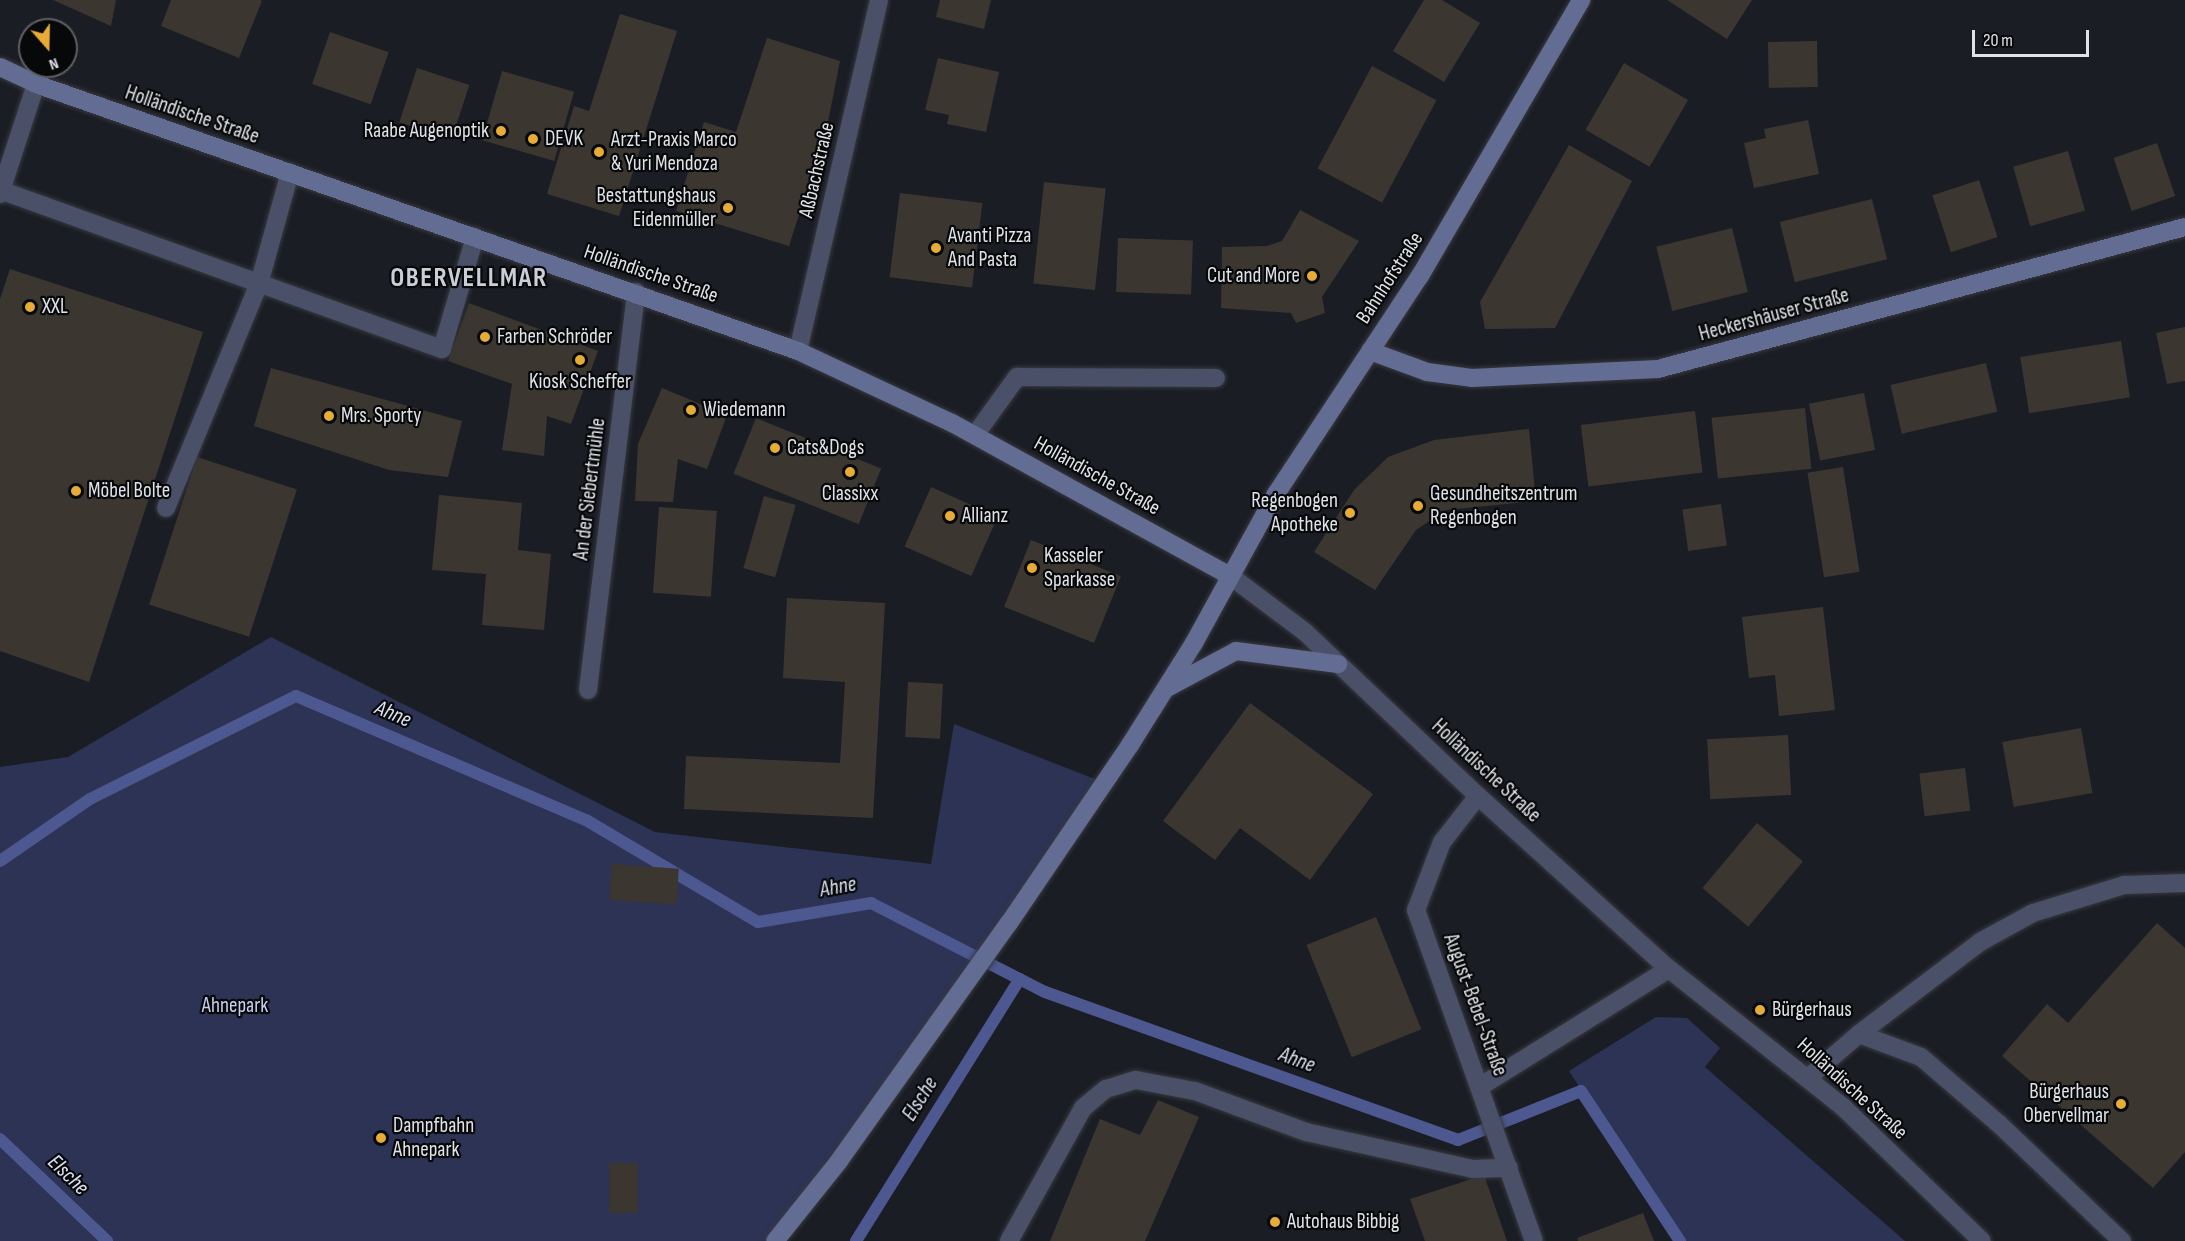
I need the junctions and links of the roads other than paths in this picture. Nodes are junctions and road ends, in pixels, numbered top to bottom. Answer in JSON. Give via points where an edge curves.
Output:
{"nodes":[{"id":1,"x":879,"y":0,"type":"edge"},
{"id":2,"x":1581,"y":0,"type":"edge"},
{"id":3,"x":0,"y":67,"type":"edge"},
{"id":4,"x":36,"y":84,"type":"junction"},
{"id":5,"x":290,"y":172,"type":"junction"},
{"id":6,"x":0,"y":191,"type":"edge"},
{"id":7,"x":2185,"y":227,"type":"edge"},
{"id":8,"x":475,"y":237,"type":"junction"},
{"id":9,"x":259,"y":284,"type":"junction"},
{"id":10,"x":636,"y":292,"type":"junction"},
{"id":11,"x":798,"y":351,"type":"junction"},
{"id":12,"x":1370,"y":351,"type":"junction"},
{"id":13,"x":1216,"y":378,"type":"dead end"},
{"id":14,"x":975,"y":435,"type":"junction"},
{"id":15,"x":166,"y":508,"type":"dead end"},
{"id":16,"x":1229,"y":575,"type":"junction"},
{"id":17,"x":1338,"y":664,"type":"junction"},
{"id":18,"x":1165,"y":689,"type":"junction"},
{"id":19,"x":588,"y":690,"type":"dead end"},
{"id":20,"x":1478,"y":796,"type":"junction"},
{"id":21,"x":2185,"y":883,"type":"edge"},
{"id":22,"x":1669,"y":969,"type":"junction"},
{"id":23,"x":1859,"y":1034,"type":"junction"},
{"id":24,"x":1809,"y":1077,"type":"junction"},
{"id":25,"x":1481,"y":1086,"type":"junction"},
{"id":26,"x":1509,"y":1168,"type":"junction"},
{"id":27,"x":775,"y":1241,"type":"edge"},
{"id":28,"x":1009,"y":1241,"type":"edge"},
{"id":29,"x":1534,"y":1241,"type":"edge"},
{"id":30,"x":1982,"y":1241,"type":"edge"},
{"id":31,"x":2122,"y":1241,"type":"edge"}],
"edges":[{"from":1,"to":11,"type":"street","name":"Aßbachstraße"},
{"from":2,"to":12,"type":"street","name":"Bahnhofstraße","via":[[1420,276]]},
{"from":3,"to":4,"type":"street","name":"Holländische Straße"},
{"from":4,"to":5,"type":"street","name":"Holländische Straße"},
{"from":4,"to":6,"type":"street"},
{"from":5,"to":8,"type":"street","name":"Holländische Straße"},
{"from":5,"to":9,"type":"street"},
{"from":6,"to":9,"type":"street"},
{"from":7,"to":12,"type":"street","name":"Heckershäuser Straße","via":[[1658,369],[1472,378],[1427,372]]},
{"from":8,"to":9,"type":"street","via":[[442,349]]},
{"from":8,"to":10,"type":"street","name":"Holländische Straße"},
{"from":9,"to":15,"type":"street"},
{"from":10,"to":11,"type":"street","name":"Holländische Straße"},
{"from":10,"to":19,"type":"street","name":"An der Siebertmühle"},
{"from":11,"to":14,"type":"street","name":"Holländische Straße"},
{"from":12,"to":16,"type":"street","name":"Bahnhofstraße","via":[[1276,494]]},
{"from":13,"to":14,"type":"street","via":[[1017,377]]},
{"from":14,"to":16,"type":"street","name":"Holländische Straße"},
{"from":16,"to":17,"type":"street","name":"Holländische Straße","via":[[1305,632]]},
{"from":16,"to":18,"type":"street","name":"Bahnhofstraße"},
{"from":17,"to":18,"type":"street","via":[[1236,651]]},
{"from":17,"to":20,"type":"street","name":"Holländische Straße"},
{"from":18,"to":27,"type":"street","name":"Bahnhofstraße","via":[[1009,923],[839,1161]]},
{"from":20,"to":22,"type":"street","name":"Holländische Straße"},
{"from":20,"to":25,"type":"street","name":"August-Bebel-Straße","via":[[1442,842],[1416,910]]},
{"from":21,"to":23,"type":"street","via":[[2124,885],[2033,913],[1980,942]]},
{"from":22,"to":24,"type":"street","name":"Holländische Straße"},
{"from":22,"to":25,"type":"street"},
{"from":23,"to":24,"type":"street"},
{"from":23,"to":31,"type":"street","via":[[1921,1057],[1999,1124]]},
{"from":24,"to":30,"type":"street","name":"Holländische Straße"},
{"from":25,"to":26,"type":"street","name":"August-Bebel-Straße"},
{"from":26,"to":28,"type":"street","via":[[1473,1169],[1317,1134],[1195,1090],[1136,1080],[1106,1089],[1083,1108]]},
{"from":26,"to":29,"type":"street","name":"August-Bebel-Straße"}]}
